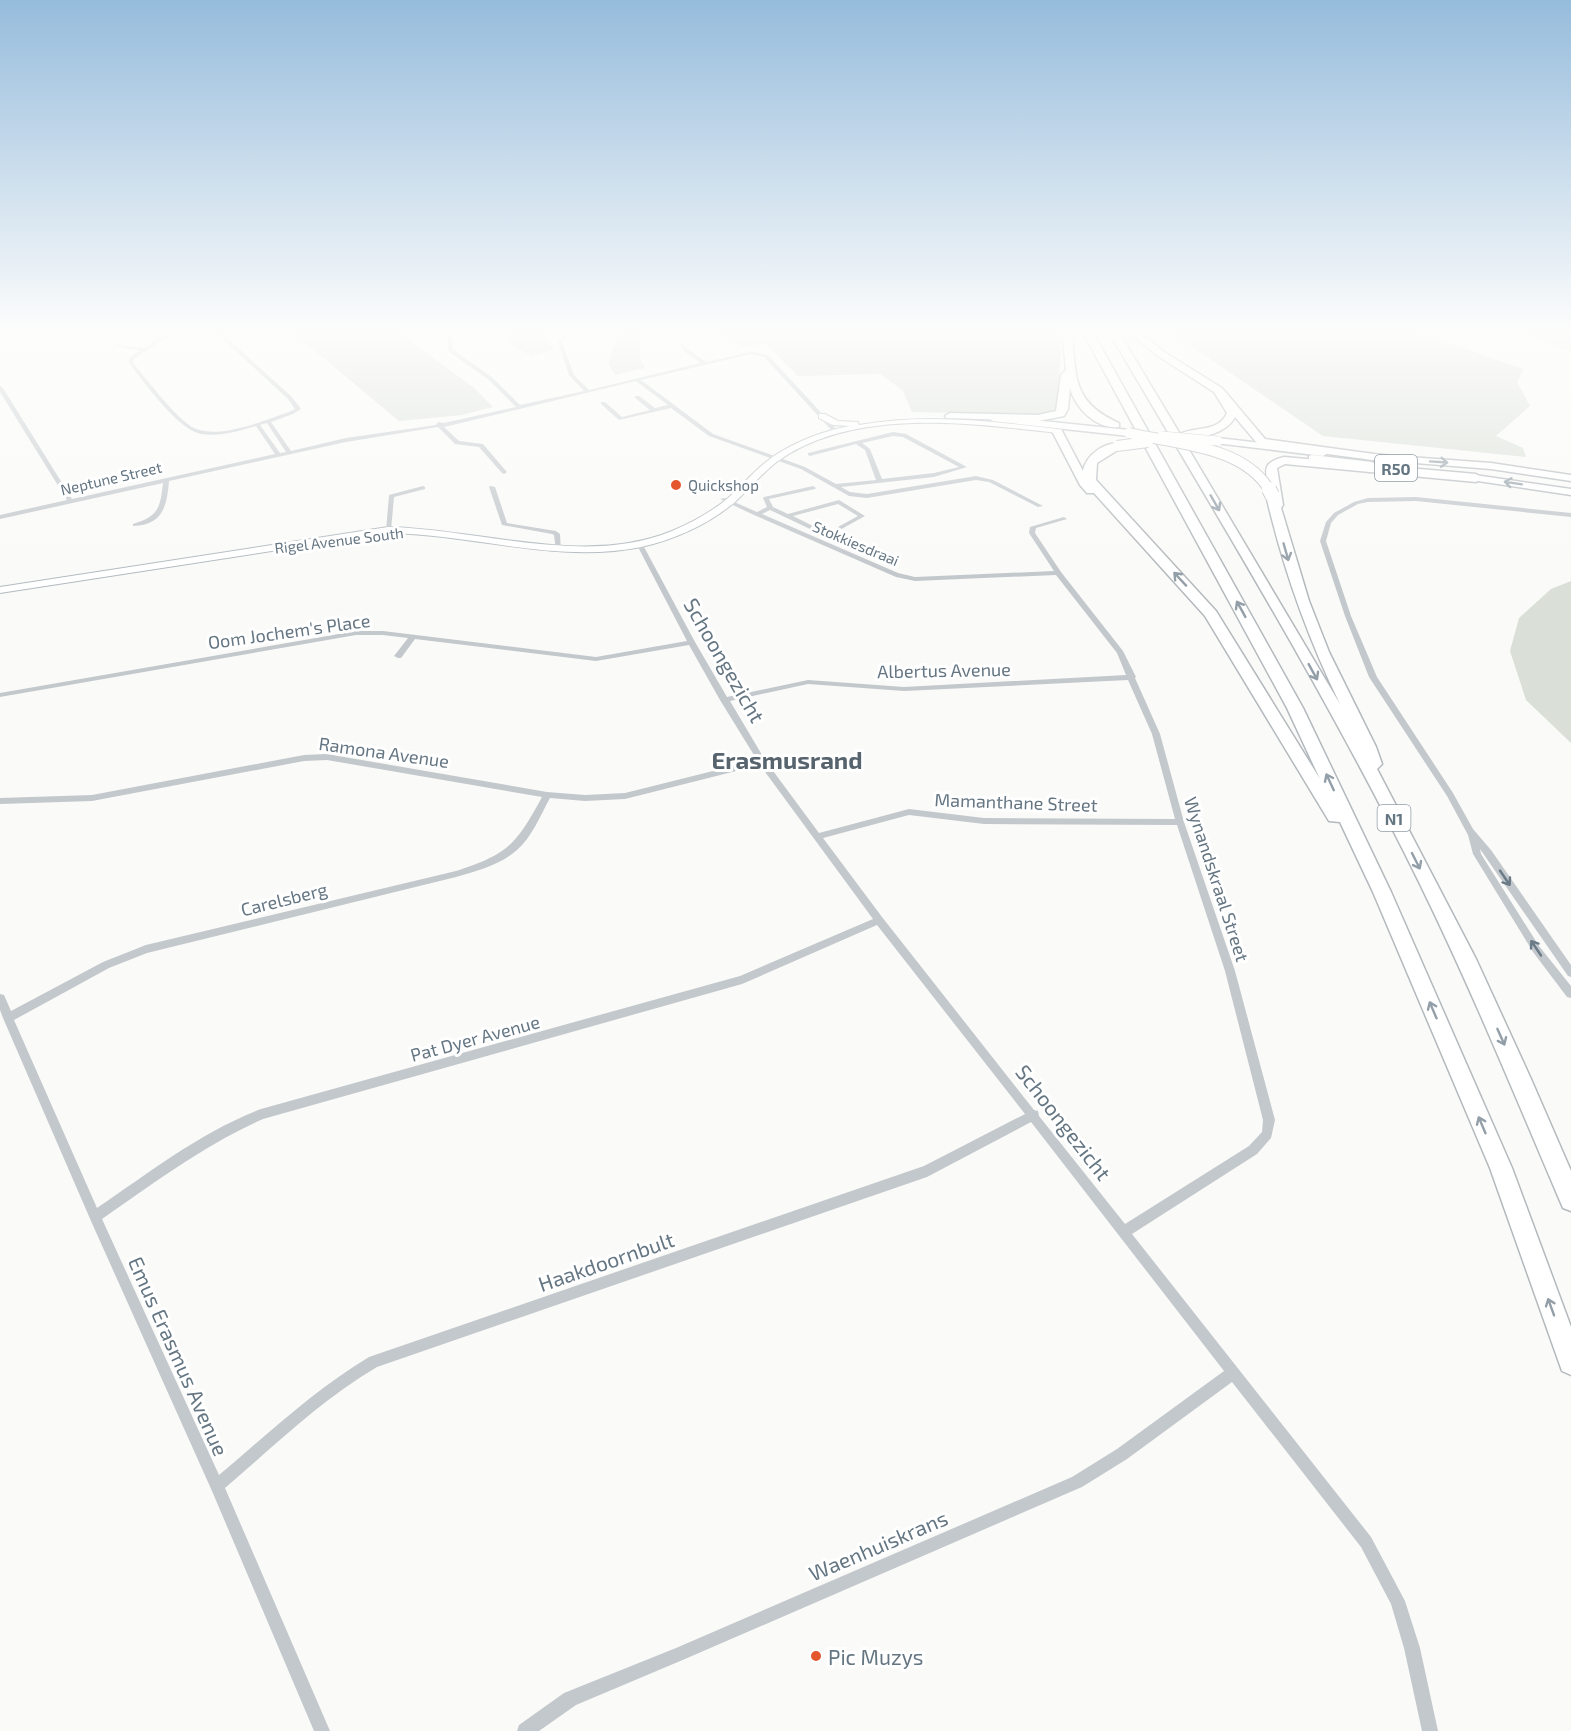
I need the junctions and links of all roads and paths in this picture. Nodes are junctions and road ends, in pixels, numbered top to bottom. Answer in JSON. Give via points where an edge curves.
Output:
{"nodes":[{"id":1,"x":13,"y":410,"type":"edge"},
{"id":2,"x":173,"y":410,"type":"edge"},
{"id":3,"x":296,"y":410,"type":"edge"},
{"id":4,"x":506,"y":410,"type":"edge"},
{"id":5,"x":611,"y":410,"type":"edge"},
{"id":6,"x":654,"y":410,"type":"edge"},
{"id":7,"x":676,"y":410,"type":"edge"},
{"id":8,"x":815,"y":410,"type":"edge"},
{"id":9,"x":1062,"y":410,"type":"edge"},
{"id":10,"x":1087,"y":410,"type":"edge"},
{"id":11,"x":1131,"y":410,"type":"edge"},
{"id":12,"x":1160,"y":410,"type":"edge"},
{"id":13,"x":1232,"y":410,"type":"edge"},
{"id":14,"x":1235,"y":410,"type":"edge"},
{"id":15,"x":950,"y":416,"type":"junction"},
{"id":16,"x":822,"y":417,"type":"junction"},
{"id":17,"x":892,"y":420,"type":"junction"},
{"id":18,"x":268,"y":421,"type":"junction"},
{"id":19,"x":257,"y":424,"type":"junction"},
{"id":20,"x":439,"y":425,"type":"junction"},
{"id":21,"x":1058,"y":428,"type":"junction"},
{"id":22,"x":1107,"y":430,"type":"junction"},
{"id":23,"x":836,"y":431,"type":"junction"},
{"id":24,"x":1130,"y":436,"type":"junction"},
{"id":25,"x":1159,"y":438,"type":"junction"},
{"id":26,"x":1186,"y":439,"type":"junction"},
{"id":27,"x":858,"y":442,"type":"junction"},
{"id":28,"x":1219,"y":444,"type":"junction"},
{"id":29,"x":288,"y":451,"type":"junction"},
{"id":30,"x":277,"y":454,"type":"junction"},
{"id":31,"x":810,"y":454,"type":"dead end"},
{"id":32,"x":775,"y":457,"type":"junction"},
{"id":33,"x":1381,"y":458,"type":"junction"},
{"id":34,"x":504,"y":472,"type":"dead end"},
{"id":35,"x":1476,"y":478,"type":"junction"},
{"id":36,"x":1571,"y":478,"type":"edge"},
{"id":37,"x":166,"y":479,"type":"junction"},
{"id":38,"x":880,"y":481,"type":"junction"},
{"id":39,"x":834,"y":486,"type":"junction"},
{"id":40,"x":492,"y":487,"type":"dead end"},
{"id":41,"x":423,"y":488,"type":"dead end"},
{"id":42,"x":813,"y":488,"type":"dead end"},
{"id":43,"x":1571,"y":492,"type":"edge"},
{"id":44,"x":726,"y":500,"type":"junction"},
{"id":45,"x":70,"y":501,"type":"junction"},
{"id":46,"x":1040,"y":506,"type":"dead end"},
{"id":47,"x":770,"y":508,"type":"junction"},
{"id":48,"x":756,"y":514,"type":"junction"},
{"id":49,"x":1571,"y":515,"type":"edge"},
{"id":50,"x":788,"y":516,"type":"junction"},
{"id":51,"x":0,"y":517,"type":"edge"},
{"id":52,"x":1064,"y":519,"type":"dead end"},
{"id":53,"x":135,"y":525,"type":"dead end"},
{"id":54,"x":1279,"y":528,"type":"junction"},
{"id":55,"x":388,"y":530,"type":"junction"},
{"id":56,"x":1145,"y":542,"type":"junction"},
{"id":57,"x":640,"y":545,"type":"junction"},
{"id":58,"x":559,"y":551,"type":"junction"},
{"id":59,"x":1058,"y":573,"type":"junction"},
{"id":60,"x":0,"y":590,"type":"edge"},
{"id":61,"x":413,"y":637,"type":"junction"},
{"id":62,"x":691,"y":642,"type":"junction"},
{"id":63,"x":398,"y":656,"type":"dead end"},
{"id":64,"x":1132,"y":677,"type":"junction"},
{"id":65,"x":0,"y":695,"type":"edge"},
{"id":66,"x":724,"y":700,"type":"junction"},
{"id":67,"x":762,"y":762,"type":"junction"},
{"id":68,"x":548,"y":795,"type":"junction"},
{"id":69,"x":1385,"y":800,"type":"junction"},
{"id":70,"x":0,"y":801,"type":"edge"},
{"id":71,"x":1180,"y":822,"type":"junction"},
{"id":72,"x":1470,"y":831,"type":"junction"},
{"id":73,"x":818,"y":836,"type":"junction"},
{"id":74,"x":1382,"y":892,"type":"junction"},
{"id":75,"x":879,"y":920,"type":"junction"},
{"id":76,"x":1571,"y":973,"type":"edge"},
{"id":77,"x":1571,"y":994,"type":"edge"},
{"id":78,"x":0,"y":998,"type":"edge"},
{"id":79,"x":8,"y":1018,"type":"junction"},
{"id":80,"x":1034,"y":1115,"type":"junction"},
{"id":81,"x":1571,"y":1200,"type":"edge"},
{"id":82,"x":94,"y":1217,"type":"junction"},
{"id":83,"x":1125,"y":1230,"type":"junction"},
{"id":84,"x":1571,"y":1362,"type":"edge"},
{"id":85,"x":1233,"y":1373,"type":"junction"},
{"id":86,"x":217,"y":1486,"type":"junction"},
{"id":87,"x":322,"y":1731,"type":"edge"},
{"id":88,"x":525,"y":1731,"type":"edge"},
{"id":89,"x":1431,"y":1731,"type":"edge"}],
"edges":[{"from":1,"to":45,"type":"street"},
{"from":2,"to":19,"type":"street","via":[[195,430],[221,432]]},
{"from":3,"to":18,"type":"street"},
{"from":4,"to":20,"type":"street","name":"Neptune Street"},
{"from":5,"to":6,"type":"street","via":[[621,419]]},
{"from":7,"to":32,"type":"street","via":[[711,435]]},
{"from":8,"to":16,"type":"street","name":"Neptune Street"},
{"from":9,"to":15,"type":"highway","via":[[1054,417]]},
{"from":10,"to":22,"type":"highway"},
{"from":74,"to":11,"type":"highway","number":"N1","one_way":true,"via":[[1295,708]]},
{"from":12,"to":69,"type":"highway","number":"N1","one_way":true},
{"from":13,"to":26,"type":"highway","via":[[1231,419],[1217,429]]},
{"from":14,"to":33,"type":"highway","via":[[1253,435],[1265,442]]},
{"from":15,"to":17,"type":"main road","name":"Rigel Avenue South"},
{"from":15,"to":21,"type":"main road","name":"Rigel Avenue South"},
{"from":16,"to":17,"type":"main road","via":[[843,424]]},
{"from":16,"to":23,"type":"street"},
{"from":17,"to":23,"type":"main road","name":"Rigel Avenue South"},
{"from":18,"to":19,"type":"street"},
{"from":18,"to":29,"type":"street"},
{"from":19,"to":30,"type":"street"},
{"from":20,"to":29,"type":"street","name":"Neptune Street"},
{"from":20,"to":34,"type":"street","via":[[457,443],[481,445]]},
{"from":21,"to":22,"type":"main road","name":"Rigel Avenue South","number":"R50"},
{"from":21,"to":23,"type":"main road","name":"Rigel Avenue South","via":[[929,421]]},
{"from":21,"to":56,"type":"highway","via":[[1080,480]]},
{"from":22,"to":24,"type":"main road","name":"Rigel Avenue South","number":"R50"},
{"from":22,"to":25,"type":"highway","bridge":true},
{"from":23,"to":32,"type":"main road","name":"Rigel Avenue South"},
{"from":24,"to":25,"type":"main road","name":"Rigel Avenue South","number":"R50","bridge":true},
{"from":24,"to":25,"type":"highway","bridge":true},
{"from":25,"to":26,"type":"highway","bridge":true},
{"from":25,"to":26,"type":"main road","name":"Rigel Avenue South","number":"R50","bridge":true},
{"from":25,"to":54,"type":"highway","bridge":true,"via":[[1228,457],[1260,476],[1272,495]]},
{"from":25,"to":56,"type":"highway","bridge":true,"via":[[1117,446],[1097,456],[1088,474],[1100,494]]},
{"from":26,"to":28,"type":"main road","name":"Rigel Avenue South","number":"R50","bridge":true},
{"from":27,"to":31,"type":"street"},
{"from":27,"to":38,"type":"street","via":[[867,449]]},
{"from":27,"to":38,"type":"street","via":[[904,435],[964,467]]},
{"from":28,"to":33,"type":"main road","name":"Rigel Avenue South","number":"R50"},
{"from":28,"to":35,"type":"main road","name":"Rigel Avenue South","number":"R50"},
{"from":29,"to":30,"type":"street","name":"Neptune Street"},
{"from":30,"to":37,"type":"street","name":"Neptune Street"},
{"from":32,"to":39,"type":"street"},
{"from":32,"to":44,"type":"main road","name":"Rigel Avenue South"},
{"from":33,"to":36,"type":"main road","name":"Rigel Avenue South","number":"R50","one_way":true,"via":[[1491,466]]},
{"from":43,"to":35,"type":"main road","name":"Rigel Avenue South","number":"R50","one_way":true},
{"from":35,"to":54,"type":"highway","via":[[1280,461],[1271,468]]},
{"from":37,"to":45,"type":"street","name":"Neptune Street"},
{"from":37,"to":53,"type":"street","via":[[163,509],[158,516]]},
{"from":38,"to":39,"type":"street"},
{"from":39,"to":46,"type":"street","via":[[862,496],[976,478],[991,481]]},
{"from":40,"to":58,"type":"street","via":[[504,524],[557,534]]},
{"from":41,"to":55,"type":"street","via":[[391,496]]},
{"from":42,"to":47,"type":"street","via":[[765,498]]},
{"from":44,"to":48,"type":"street","name":"Stokkiesdraai"},
{"from":44,"to":57,"type":"main road","name":"Rigel Avenue South","via":[[682,530]]},
{"from":45,"to":51,"type":"street","name":"Neptune Street"},
{"from":47,"to":48,"type":"street"},
{"from":47,"to":50,"type":"street"},
{"from":48,"to":59,"type":"street","name":"Stokkiesdraai","via":[[875,568],[904,577]]},
{"from":49,"to":72,"type":"street","via":[[1390,498],[1346,508],[1324,530],[1328,559],[1373,677]]},
{"from":50,"to":50,"type":"street","via":[[827,535],[862,516],[838,502]]},
{"from":52,"to":59,"type":"street","name":"Wynandskraal Street","via":[[1032,530]]},
{"from":54,"to":69,"type":"highway","one_way":true,"via":[[1315,637],[1365,736]]},
{"from":55,"to":58,"type":"main road","name":"Rigel Avenue South","via":[[438,531]]},
{"from":55,"to":60,"type":"main road","name":"Rigel Avenue South"},
{"from":74,"to":56,"type":"highway","one_way":true,"via":[[1226,634]]},
{"from":57,"to":58,"type":"main road","name":"Rigel Avenue South"},
{"from":57,"to":62,"type":"street","name":"Schoongezicht"},
{"from":59,"to":64,"type":"street","name":"Wynandskraal Street","via":[[1120,653]]},
{"from":61,"to":62,"type":"street","name":"Oom Jochem's Place","via":[[596,659]]},
{"from":61,"to":63,"type":"street"},
{"from":61,"to":65,"type":"street","name":"Oom Jochem's Place","via":[[347,634]]},
{"from":62,"to":66,"type":"street","name":"Schoongezicht"},
{"from":64,"to":66,"type":"street","name":"Albertus Avenue","via":[[904,689],[808,682]]},
{"from":64,"to":71,"type":"street","name":"Wynandskraal Street","via":[[1156,734]]},
{"from":66,"to":67,"type":"street","name":"Schoongezicht"},
{"from":67,"to":68,"type":"street","name":"Ramona Avenue","via":[[625,796]]},
{"from":67,"to":73,"type":"street","name":"Schoongezicht"},
{"from":68,"to":70,"type":"street","name":"Ramona Avenue","via":[[327,757],[92,798]]},
{"from":68,"to":79,"type":"street","name":"Carelsberg","via":[[521,843],[495,861],[456,874],[146,949],[106,965]]},
{"from":69,"to":81,"type":"highway","number":"N1","one_way":true,"via":[[1467,959]]},
{"from":71,"to":73,"type":"street","name":"Mamanthane Street","via":[[984,821],[909,812]]},
{"from":71,"to":83,"type":"street","name":"Wynandskraal Street","via":[[1230,971],[1270,1128],[1263,1140],[1234,1164]]},
{"from":72,"to":76,"type":"street","one_way":true},
{"from":77,"to":72,"type":"street","one_way":true,"via":[[1536,949],[1488,872]]},
{"from":73,"to":75,"type":"street","name":"Schoongezicht"},
{"from":84,"to":74,"type":"highway","number":"N1","one_way":true,"via":[[1501,1168]]},
{"from":75,"to":80,"type":"street","name":"Schoongezicht"},
{"from":75,"to":82,"type":"street","name":"Pat Dyer Avenue","via":[[742,980],[261,1114],[209,1140]]},
{"from":78,"to":79,"type":"street","name":"Emus Erasmus Avenue"},
{"from":79,"to":82,"type":"street","name":"Emus Erasmus Avenue"},
{"from":80,"to":83,"type":"street","name":"Schoongezicht"},
{"from":80,"to":86,"type":"street","name":"Haakdoornbult","via":[[927,1171],[374,1362],[332,1391]]},
{"from":82,"to":86,"type":"street","name":"Emus Erasmus Avenue"},
{"from":83,"to":85,"type":"street","name":"Schoongezicht"},
{"from":85,"to":88,"type":"street","name":"Waenhuiskrans","via":[[1077,1482],[570,1699]]},
{"from":85,"to":89,"type":"street","name":"Schoongezicht","via":[[1327,1490],[1382,1569],[1398,1601]]},
{"from":86,"to":87,"type":"street","name":"Emus Erasmus Avenue"}]}
